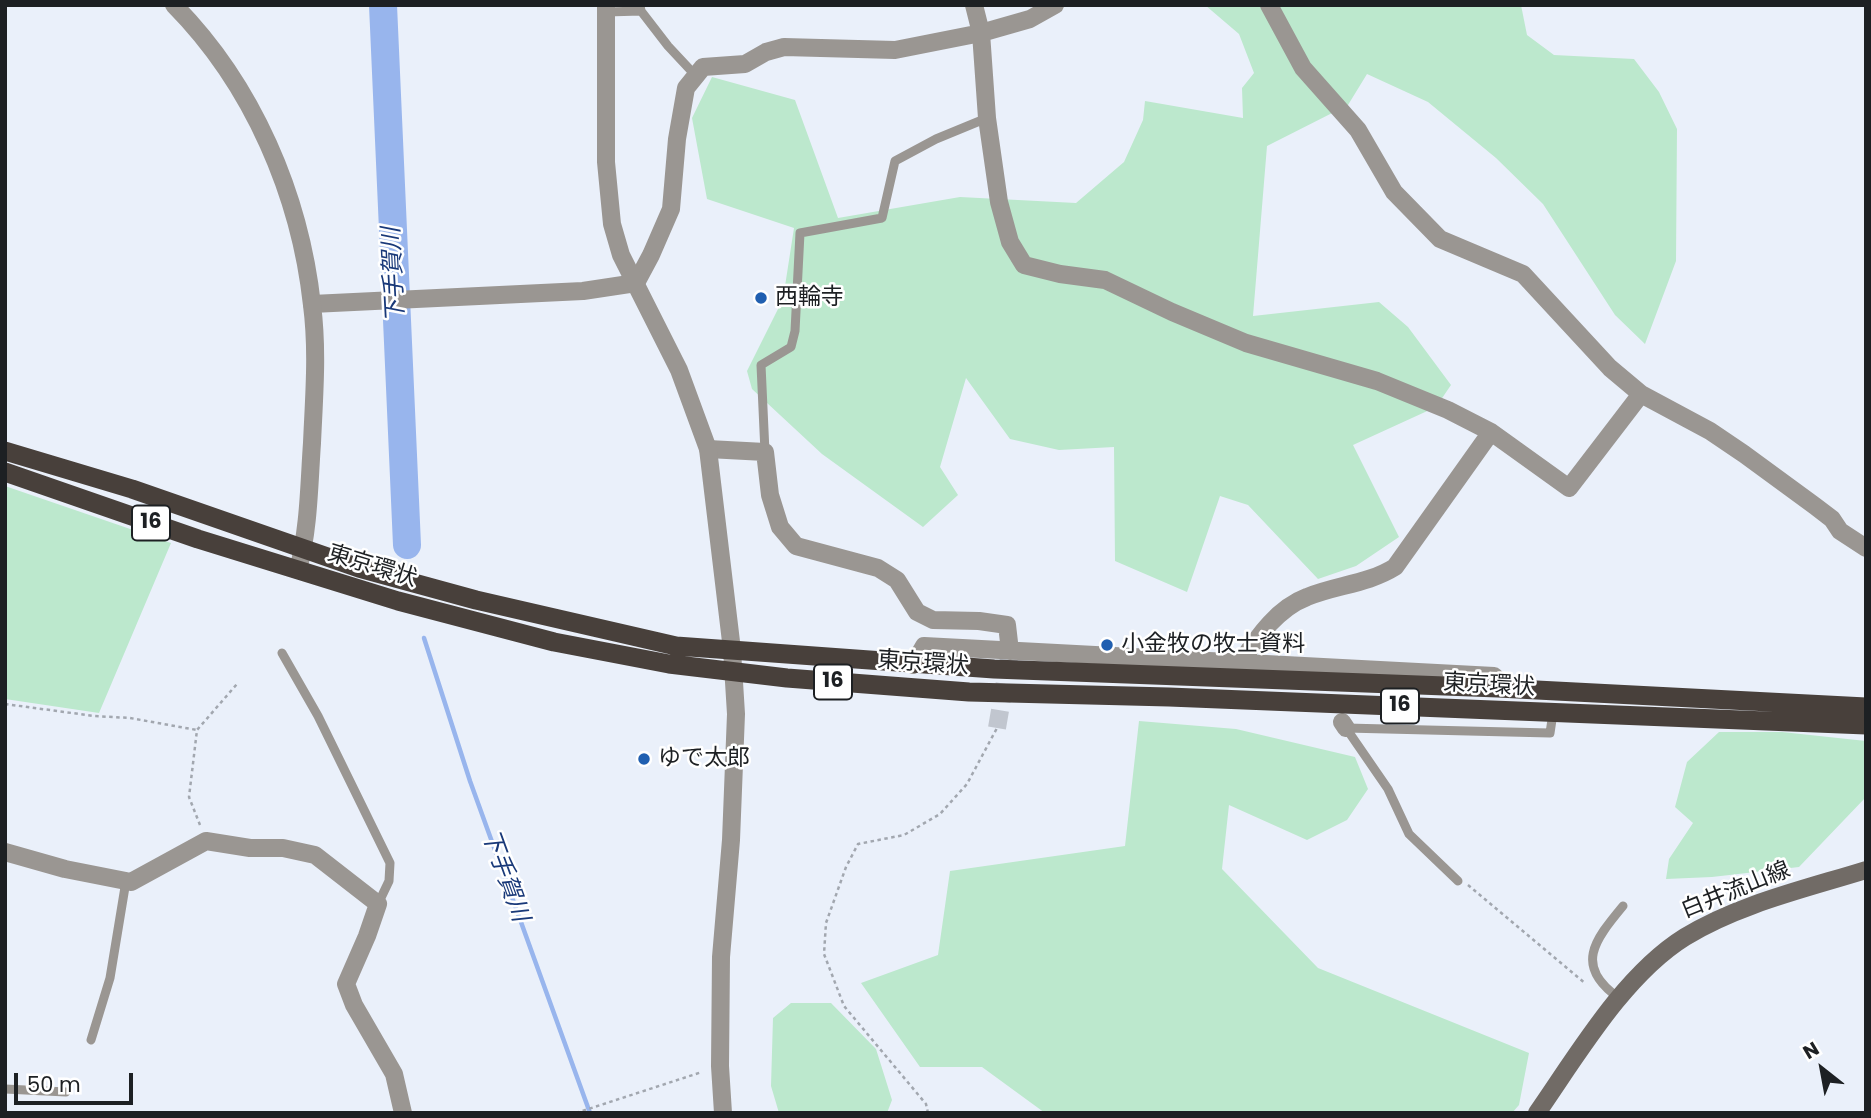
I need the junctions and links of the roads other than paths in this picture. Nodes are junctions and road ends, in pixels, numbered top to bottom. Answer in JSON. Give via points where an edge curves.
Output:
{"nodes":[{"id":1,"x":174,"y":5,"type":"edge"},
{"id":2,"x":974,"y":5,"type":"edge"},
{"id":3,"x":1055,"y":5,"type":"edge"},
{"id":4,"x":1269,"y":5,"type":"edge"},
{"id":5,"x":640,"y":8,"type":"edge"},
{"id":6,"x":606,"y":9,"type":"edge"},
{"id":7,"x":981,"y":33,"type":"junction"},
{"id":8,"x":696,"y":76,"type":"junction"},
{"id":9,"x":987,"y":118,"type":"junction"},
{"id":10,"x":636,"y":283,"type":"junction"},
{"id":11,"x":312,"y":304,"type":"junction"},
{"id":12,"x":1641,"y":394,"type":"junction"},
{"id":13,"x":1491,"y":432,"type":"junction"},
{"id":14,"x":708,"y":449,"type":"junction"},
{"id":15,"x":5,"y":451,"type":"edge"},
{"id":16,"x":765,"y":452,"type":"junction"},
{"id":17,"x":5,"y":472,"type":"edge"},
{"id":18,"x":1866,"y":548,"type":"edge"},
{"id":19,"x":303,"y":549,"type":"junction"},
{"id":20,"x":298,"y":570,"type":"junction"},
{"id":21,"x":732,"y":650,"type":"junction"},
{"id":22,"x":1010,"y":651,"type":"junction"},
{"id":23,"x":282,"y":653,"type":"dead end"},
{"id":24,"x":1242,"y":661,"type":"junction"},
{"id":25,"x":913,"y":665,"type":"junction"},
{"id":26,"x":732,"y":670,"type":"junction"},
{"id":27,"x":1170,"y":674,"type":"junction"},
{"id":28,"x":1507,"y":689,"type":"junction"},
{"id":29,"x":1169,"y":697,"type":"junction"},
{"id":30,"x":1866,"y":707,"type":"edge"},
{"id":31,"x":1512,"y":711,"type":"junction"},
{"id":32,"x":1553,"y":713,"type":"junction"},
{"id":33,"x":1866,"y":725,"type":"edge"},
{"id":34,"x":5,"y":852,"type":"edge"},
{"id":35,"x":1866,"y":870,"type":"edge"},
{"id":36,"x":126,"y":881,"type":"junction"},
{"id":37,"x":1458,"y":881,"type":"road end"},
{"id":38,"x":378,"y":904,"type":"junction"},
{"id":39,"x":1623,"y":906,"type":"dead end"},
{"id":40,"x":1616,"y":1002,"type":"junction"},
{"id":41,"x":91,"y":1040,"type":"dead end"},
{"id":42,"x":5,"y":1089,"type":"edge"},
{"id":43,"x":66,"y":1092,"type":"dead end"},
{"id":44,"x":1542,"y":1110,"type":"edge"},
{"id":45,"x":403,"y":1113,"type":"edge"},
{"id":46,"x":723,"y":1113,"type":"edge"}],
"edges":[{"from":1,"to":11,"type":"street","via":[[211,49],[261,130],[296,217]]},
{"from":2,"to":7,"type":"street"},
{"from":3,"to":7,"type":"street","via":[[1030,19]]},
{"from":4,"to":12,"type":"street","via":[[1303,68],[1357,131],[1394,192],[1440,239],[1523,274],[1610,368]]},
{"from":5,"to":6,"type":"lane"},
{"from":5,"to":8,"type":"lane"},
{"from":6,"to":10,"type":"street","via":[[606,162],[612,224]]},
{"from":7,"to":8,"type":"street","via":[[895,50],[784,47],[745,64],[703,66]]},
{"from":7,"to":9,"type":"street"},
{"from":8,"to":10,"type":"street","via":[[686,88],[671,209]]},
{"from":9,"to":13,"type":"street","via":[[999,202],[1010,243],[1024,265],[1105,279],[1245,343],[1377,381]]},
{"from":9,"to":16,"type":"lane","via":[[895,160],[882,218],[800,233],[791,347],[761,365]]},
{"from":10,"to":11,"type":"street","via":[[583,290]]},
{"from":10,"to":14,"type":"street","via":[[679,370]]},
{"from":11,"to":19,"type":"street","via":[[316,362]]},
{"from":12,"to":13,"type":"street","via":[[1569,488]]},
{"from":12,"to":18,"type":"street","via":[[1744,454]]},
{"from":13,"to":24,"type":"street","via":[[1395,567],[1380,576],[1305,597],[1267,625]]},
{"from":14,"to":16,"type":"street"},
{"from":14,"to":21,"type":"street"},
{"from":15,"to":19,"type":"highway","name":"東京環状","number":"16","via":[[132,488]]},
{"from":16,"to":22,"type":"street","via":[[770,495],[780,527],[796,546],[878,568],[897,580],[917,612],[933,620],[1007,625]]},
{"from":17,"to":20,"type":"highway","name":"東京環状","number":"16"},
{"from":19,"to":20,"type":"street"},
{"from":19,"to":21,"type":"highway","name":"東京環状","number":"16","via":[[476,600],[676,646]]},
{"from":20,"to":26,"type":"highway","name":"東京環状","number":"16","via":[[554,642],[669,664]]},
{"from":21,"to":25,"type":"highway","name":"東京環状","number":"16"},
{"from":21,"to":26,"type":"street"},
{"from":22,"to":24,"type":"street"},
{"from":22,"to":25,"type":"street","via":[[924,646]]},
{"from":23,"to":38,"type":"lane","via":[[390,863],[389,881]]},
{"from":24,"to":28,"type":"street","via":[[1494,676]]},
{"from":25,"to":27,"type":"highway","name":"東京環状","number":"16"},
{"from":26,"to":29,"type":"highway","name":"東京環状","number":"16","via":[[969,692]]},
{"from":26,"to":46,"type":"street","via":[[736,714],[721,957]]},
{"from":27,"to":28,"type":"highway","name":"東京環状","number":"16"},
{"from":27,"to":29,"type":"highway"},
{"from":28,"to":30,"type":"highway","name":"東京環状","number":"16"},
{"from":28,"to":31,"type":"highway"},
{"from":29,"to":31,"type":"highway","name":"東京環状","number":"16"},
{"from":31,"to":32,"type":"highway","name":"東京環状","number":"16"},
{"from":32,"to":33,"type":"highway","name":"東京環状","number":"16"},
{"from":32,"to":37,"type":"lane","via":[[1550,733],[1344,725],[1388,789],[1409,834]]},
{"from":34,"to":36,"type":"street"},
{"from":35,"to":40,"type":"main road","name":"白井流山線","via":[[1738,911],[1703,927],[1661,954]]},
{"from":36,"to":38,"type":"street","via":[[206,841],[284,848],[315,855]]},
{"from":36,"to":41,"type":"lane","via":[[110,978]]},
{"from":38,"to":45,"type":"street","via":[[346,984],[394,1074]]},
{"from":39,"to":40,"type":"lane","via":[[1601,933],[1591,961]]},
{"from":40,"to":44,"type":"main road","name":"白井流山線"},
{"from":42,"to":43,"type":"lane"}]}
